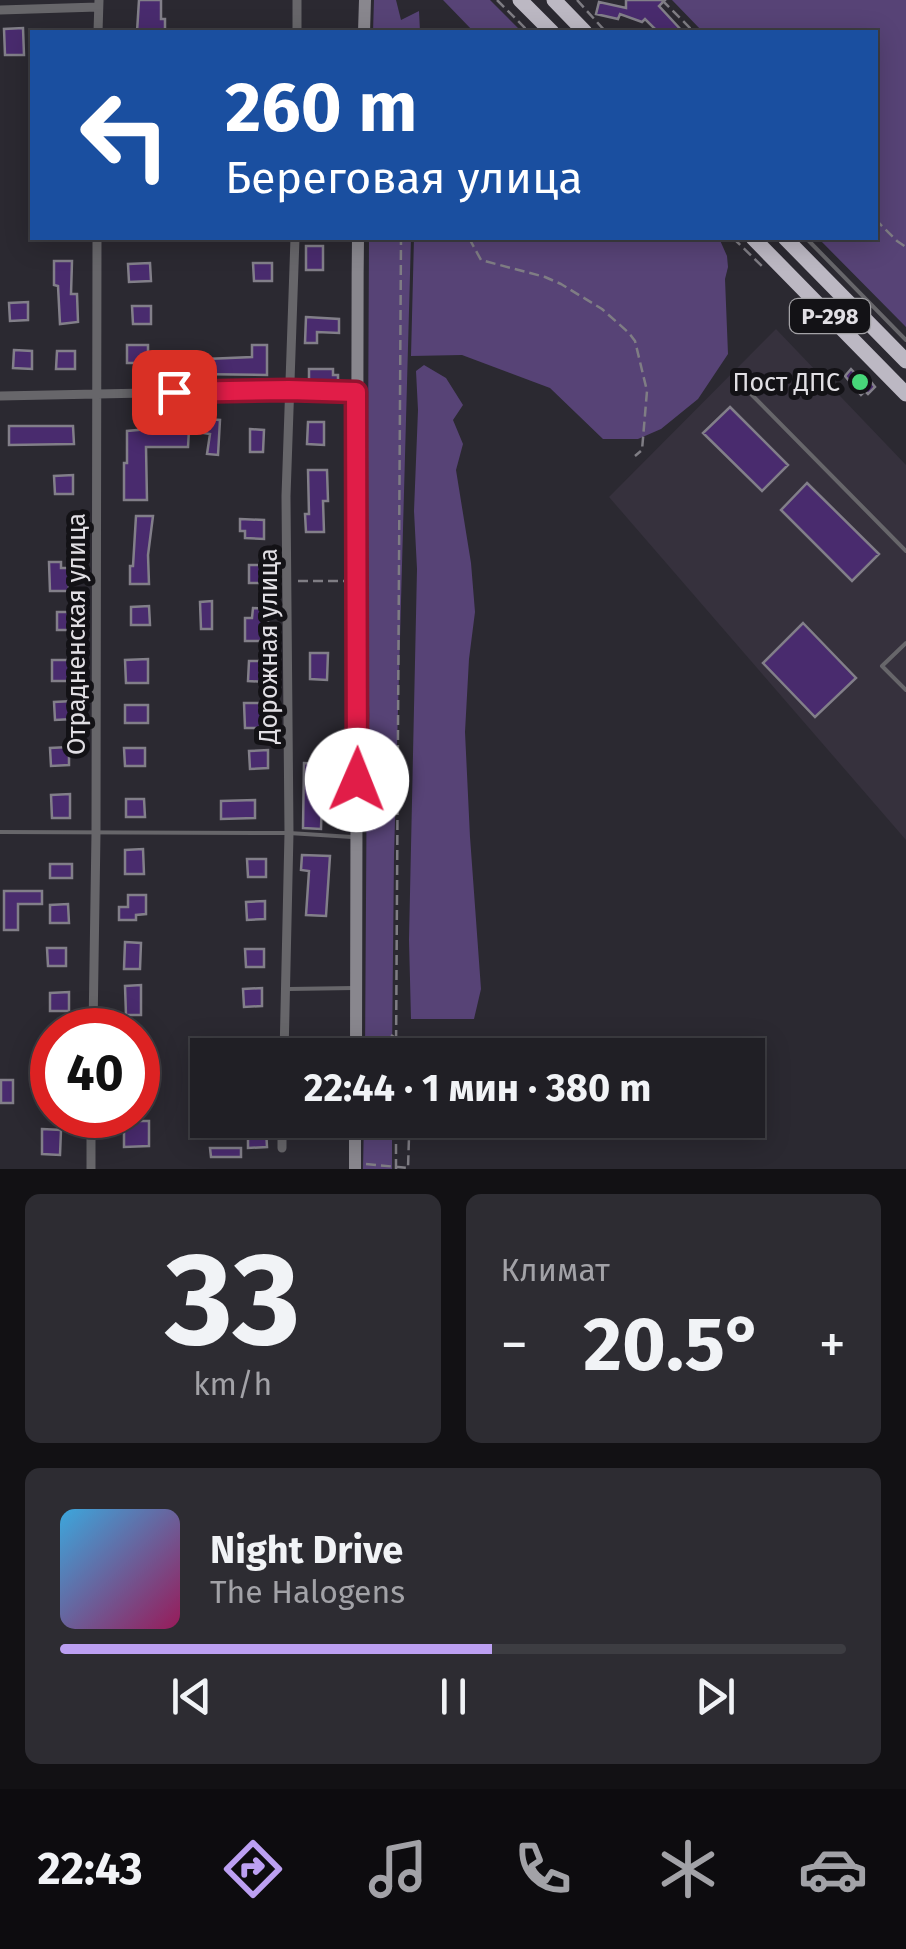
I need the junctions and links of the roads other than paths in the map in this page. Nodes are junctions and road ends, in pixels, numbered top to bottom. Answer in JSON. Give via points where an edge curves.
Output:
{"nodes":[{"id":1,"x":297,"y":0,"type":"edge"},
{"id":2,"x":365,"y":0,"type":"edge"},
{"id":3,"x":520,"y":0,"type":"edge"},
{"id":4,"x":554,"y":0,"type":"edge"},
{"id":5,"x":99,"y":3,"type":"edge"},
{"id":6,"x":0,"y":10,"type":"edge"},
{"id":7,"x":98,"y":30,"type":"edge"},
{"id":8,"x":297,"y":30,"type":"edge"},
{"id":9,"x":364,"y":30,"type":"edge"},
{"id":10,"x":550,"y":30,"type":"edge"},
{"id":11,"x":587,"y":30,"type":"edge"},
{"id":12,"x":98,"y":240,"type":"edge"},
{"id":13,"x":295,"y":240,"type":"edge"},
{"id":14,"x":358,"y":240,"type":"edge"},
{"id":15,"x":755,"y":240,"type":"edge"},
{"id":16,"x":787,"y":240,"type":"edge"},
{"id":17,"x":808,"y":240,"type":"edge"},
{"id":18,"x":906,"y":340,"type":"edge"},
{"id":19,"x":906,"y":361,"type":"edge"},
{"id":20,"x":289,"y":390,"type":"junction"},
{"id":21,"x":356,"y":392,"type":"junction"},
{"id":22,"x":750,"y":393,"type":"dead end"},
{"id":23,"x":97,"y":394,"type":"junction"},
{"id":24,"x":906,"y":394,"type":"edge"},
{"id":25,"x":0,"y":396,"type":"edge"},
{"id":26,"x":906,"y":551,"type":"edge"},
{"id":27,"x":906,"y":643,"type":"edge"},
{"id":28,"x":906,"y":690,"type":"edge"},
{"id":29,"x":0,"y":832,"type":"edge"},
{"id":30,"x":96,"y":833,"type":"junction"},
{"id":31,"x":289,"y":834,"type":"junction"},
{"id":32,"x":357,"y":837,"type":"junction"},
{"id":33,"x":356,"y":988,"type":"junction"},
{"id":34,"x":284,"y":989,"type":"junction"},
{"id":35,"x":93,"y":1008,"type":"edge"},
{"id":36,"x":284,"y":1038,"type":"edge"},
{"id":37,"x":356,"y":1038,"type":"edge"},
{"id":38,"x":91,"y":1138,"type":"edge"},
{"id":39,"x":282,"y":1138,"type":"edge"},
{"id":40,"x":355,"y":1138,"type":"edge"},
{"id":41,"x":282,"y":1148,"type":"dead end"},
{"id":42,"x":355,"y":1166,"type":"edge"},
{"id":43,"x":90,"y":1169,"type":"edge"}],
"edges":[{"from":1,"to":8,"type":"street"},
{"from":2,"to":9,"type":"street"},
{"from":3,"to":10,"type":"highway"},
{"from":4,"to":11,"type":"highway"},
{"from":5,"to":6,"type":"street"},
{"from":5,"to":7,"type":"street"},
{"from":12,"to":23,"type":"street","name":"Отрадненская улица"},
{"from":13,"to":20,"type":"street","name":"Дорожная улица"},
{"from":14,"to":21,"type":"street"},
{"from":15,"to":24,"type":"highway","number":"Р-298"},
{"from":16,"to":19,"type":"highway","number":"Р-298"},
{"from":17,"to":18,"type":"lane"},
{"from":20,"to":21,"type":"street"},
{"from":20,"to":23,"type":"street"},
{"from":20,"to":31,"type":"street","name":"Дорожная улица"},
{"from":21,"to":32,"type":"street"},
{"from":22,"to":26,"type":"lane"},
{"from":23,"to":25,"type":"street"},
{"from":23,"to":30,"type":"street","name":"Отрадненская улица"},
{"from":27,"to":28,"type":"lane","via":[[882,666]]},
{"from":29,"to":30,"type":"lane"},
{"from":30,"to":31,"type":"lane"},
{"from":30,"to":35,"type":"street","name":"Отрадненская улица"},
{"from":31,"to":32,"type":"lane"},
{"from":31,"to":34,"type":"street","name":"Дорожная улица"},
{"from":32,"to":33,"type":"street"},
{"from":33,"to":34,"type":"lane"},
{"from":33,"to":37,"type":"street"},
{"from":34,"to":36,"type":"street","name":"Дорожная улица"},
{"from":38,"to":43,"type":"street"},
{"from":39,"to":41,"type":"street"},
{"from":40,"to":42,"type":"street"}]}
